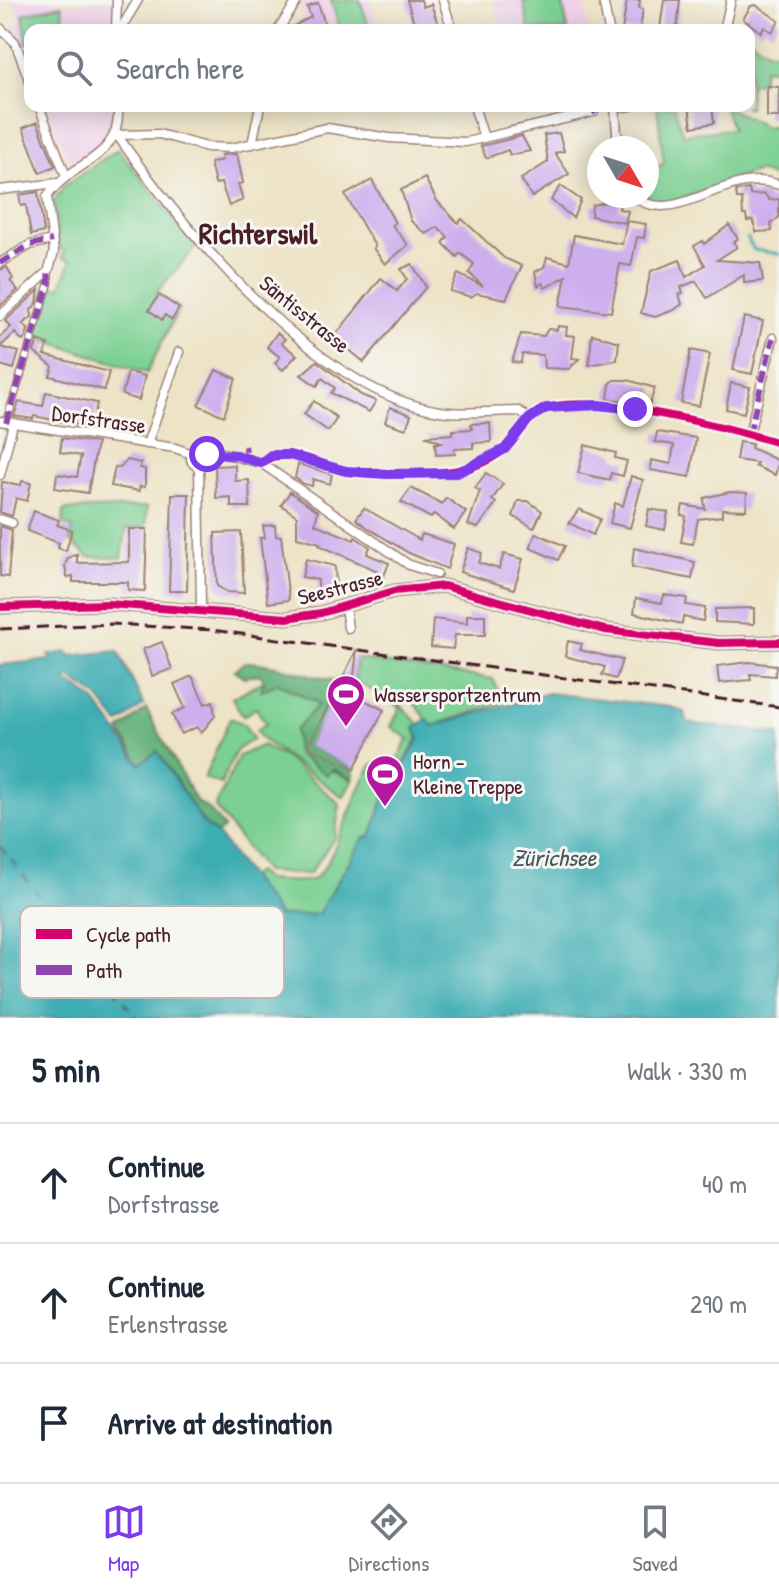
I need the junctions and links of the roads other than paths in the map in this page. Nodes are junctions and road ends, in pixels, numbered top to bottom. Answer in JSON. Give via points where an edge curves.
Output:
{"nodes":[{"id":1,"x":117,"y":0,"type":"edge"},
{"id":2,"x":138,"y":0,"type":"edge"},
{"id":3,"x":298,"y":0,"type":"edge"},
{"id":4,"x":443,"y":0,"type":"edge"},
{"id":5,"x":603,"y":0,"type":"edge"},
{"id":6,"x":731,"y":0,"type":"edge"},
{"id":7,"x":118,"y":24,"type":"edge"},
{"id":8,"x":122,"y":24,"type":"edge"},
{"id":9,"x":282,"y":24,"type":"edge"},
{"id":10,"x":450,"y":24,"type":"edge"},
{"id":11,"x":608,"y":24,"type":"edge"},
{"id":12,"x":725,"y":24,"type":"edge"},
{"id":13,"x":0,"y":28,"type":"edge"},
{"id":14,"x":24,"y":67,"type":"edge"},
{"id":15,"x":41,"y":112,"type":"edge"},
{"id":16,"x":118,"y":112,"type":"edge"},
{"id":17,"x":259,"y":112,"type":"edge"},
{"id":18,"x":476,"y":112,"type":"edge"},
{"id":19,"x":593,"y":112,"type":"edge"},
{"id":20,"x":615,"y":112,"type":"edge"},
{"id":21,"x":117,"y":135,"type":"junction"},
{"id":22,"x":617,"y":136,"type":"edge"},
{"id":23,"x":484,"y":138,"type":"junction"},
{"id":24,"x":252,"y":144,"type":"junction"},
{"id":25,"x":66,"y":176,"type":"junction"},
{"id":26,"x":57,"y":183,"type":"junction"},
{"id":27,"x":779,"y":185,"type":"edge"},
{"id":28,"x":0,"y":190,"type":"edge"},
{"id":29,"x":659,"y":206,"type":"edge"},
{"id":30,"x":52,"y":240,"type":"junction"},
{"id":31,"x":0,"y":263,"type":"edge"},
{"id":32,"x":48,"y":272,"type":"junction"},
{"id":33,"x":0,"y":316,"type":"edge"},
{"id":34,"x":773,"y":338,"type":"dead end"},
{"id":35,"x":179,"y":352,"type":"dead end"},
{"id":36,"x":529,"y":419,"type":"junction"},
{"id":37,"x":6,"y":423,"type":"edge"},
{"id":38,"x":749,"y":434,"type":"junction"},
{"id":39,"x":779,"y":443,"type":"edge"},
{"id":40,"x":147,"y":444,"type":"junction"},
{"id":41,"x":192,"y":454,"type":"junction"},
{"id":42,"x":208,"y":457,"type":"junction"},
{"id":43,"x":261,"y":463,"type":"junction"},
{"id":44,"x":199,"y":467,"type":"junction"},
{"id":45,"x":0,"y":475,"type":"edge"},
{"id":46,"x":0,"y":519,"type":"edge"},
{"id":47,"x":12,"y":523,"type":"dead end"},
{"id":48,"x":437,"y":574,"type":"dead end"},
{"id":49,"x":0,"y":607,"type":"edge"},
{"id":50,"x":345,"y":607,"type":"junction"},
{"id":51,"x":201,"y":609,"type":"junction"},
{"id":52,"x":348,"y":628,"type":"dead end"},
{"id":53,"x":779,"y":642,"type":"edge"}],
"edges":[{"from":1,"to":7,"type":"street"},
{"from":2,"to":8,"type":"street"},
{"from":3,"to":9,"type":"street"},
{"from":4,"to":10,"type":"street"},
{"from":5,"to":11,"type":"street"},
{"from":6,"to":12,"type":"street"},
{"from":13,"to":14,"type":"street","via":[[15,42]]},
{"from":15,"to":25,"type":"street"},
{"from":16,"to":21,"type":"street"},
{"from":17,"to":24,"type":"street"},
{"from":18,"to":23,"type":"street"},
{"from":19,"to":23,"type":"street"},
{"from":20,"to":22,"type":"street"},
{"from":21,"to":24,"type":"street","via":[[159,134],[219,148]]},
{"from":21,"to":25,"type":"street"},
{"from":21,"to":36,"type":"street","name":"Säntisstrasse","via":[[214,259],[333,362],[391,397],[440,411],[519,411]]},
{"from":23,"to":24,"type":"street","via":[[466,142],[316,129]]},
{"from":25,"to":26,"type":"street"},
{"from":26,"to":28,"type":"street"},
{"from":26,"to":30,"type":"street","via":[[47,197]]},
{"from":27,"to":29,"type":"street","via":[[741,180]]},
{"from":30,"to":31,"type":"street","via":[[30,245]]},
{"from":30,"to":32,"type":"street"},
{"from":32,"to":33,"type":"street"},
{"from":32,"to":37,"type":"street"},
{"from":34,"to":38,"type":"street"},
{"from":35,"to":40,"type":"street"},
{"from":36,"to":38,"type":"street","via":[[546,408],[598,405]]},
{"from":36,"to":43,"type":"street","via":[[505,449],[457,473],[346,471],[289,455],[271,455]]},
{"from":37,"to":40,"type":"street","name":"Dorfstrasse"},
{"from":37,"to":45,"type":"street"},
{"from":38,"to":39,"type":"street"},
{"from":40,"to":41,"type":"street","name":"Dorfstrasse"},
{"from":41,"to":42,"type":"street","name":"Dorfstrasse","via":[[201,450]]},
{"from":41,"to":44,"type":"street"},
{"from":42,"to":43,"type":"street","name":"Dorfstrasse","via":[[222,453]]},
{"from":42,"to":44,"type":"street"},
{"from":43,"to":48,"type":"street","name":"Dorfstrasse","via":[[409,565]]},
{"from":44,"to":51,"type":"street"},
{"from":46,"to":47,"type":"street"},
{"from":49,"to":51,"type":"main road","name":"Seestrasse","via":[[109,604]]},
{"from":50,"to":51,"type":"main road","name":"Seestrasse","via":[[287,618]]},
{"from":50,"to":52,"type":"street"},
{"from":50,"to":53,"type":"main road","name":"Seestrasse","via":[[394,591],[444,586],[605,630],[698,641]]}]}
